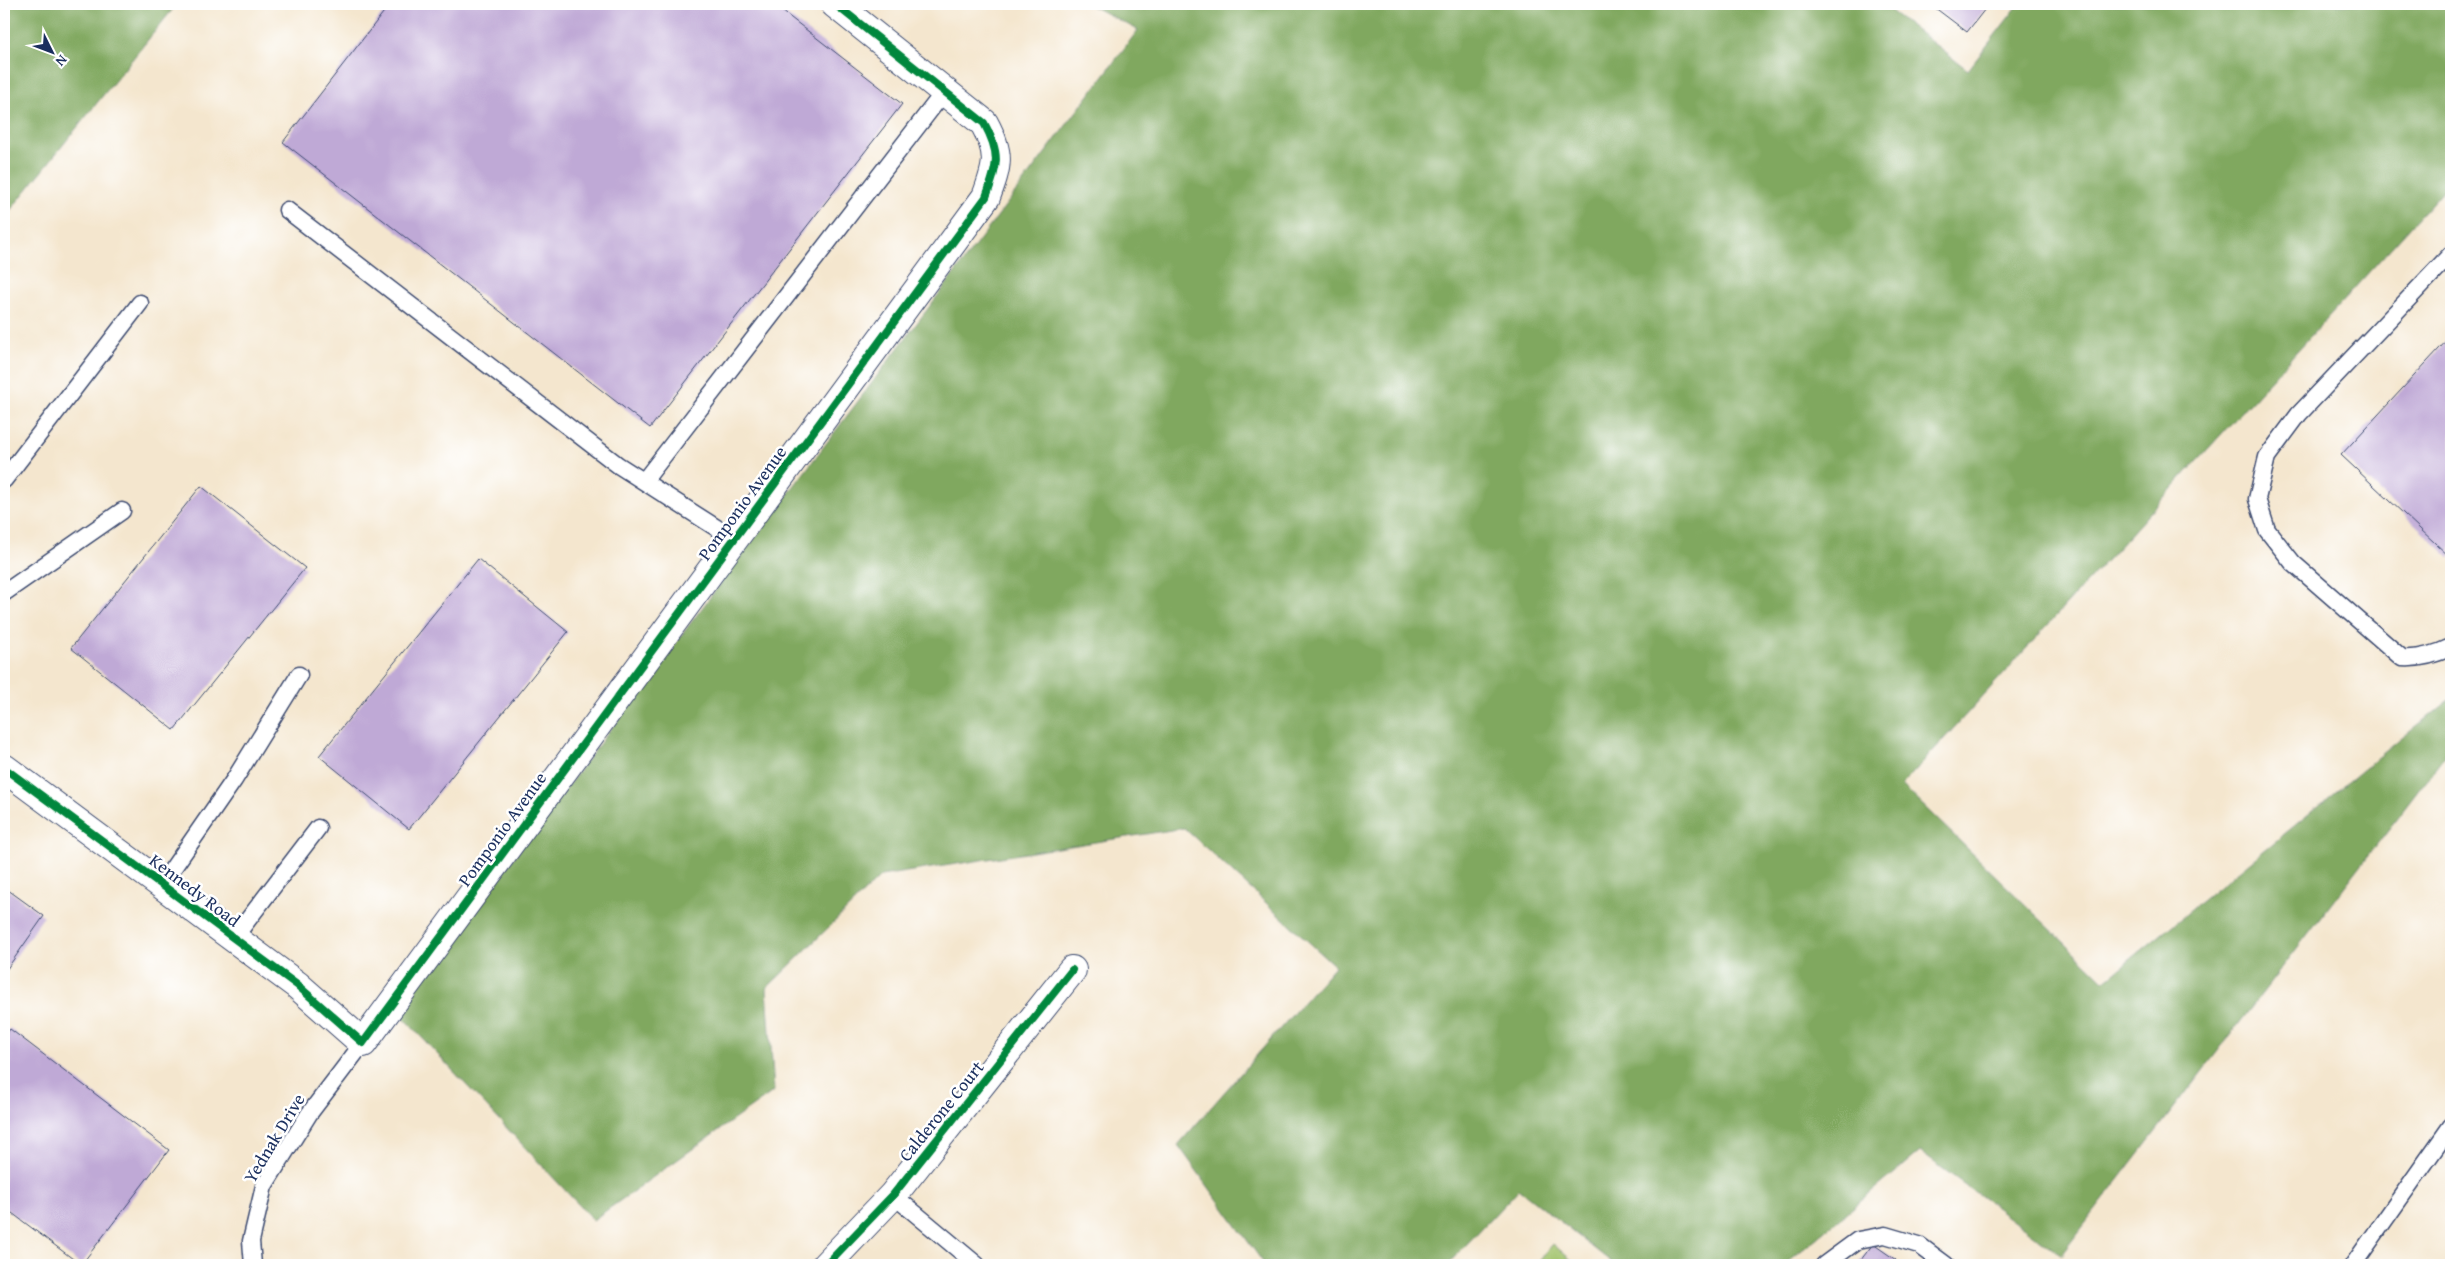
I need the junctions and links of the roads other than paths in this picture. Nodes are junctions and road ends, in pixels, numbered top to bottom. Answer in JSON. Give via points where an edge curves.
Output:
{"nodes":[{"id":1,"x":835,"y":4,"type":"edge"},
{"id":2,"x":944,"y":92,"type":"junction"},
{"id":3,"x":287,"y":210,"type":"dead end"},
{"id":4,"x":2451,"y":254,"type":"edge"},
{"id":5,"x":140,"y":303,"type":"dead end"},
{"id":6,"x":4,"y":480,"type":"edge"},
{"id":7,"x":644,"y":481,"type":"junction"},
{"id":8,"x":122,"y":511,"type":"dead end"},
{"id":9,"x":734,"y":539,"type":"junction"},
{"id":10,"x":4,"y":593,"type":"edge"},
{"id":11,"x":2451,"y":647,"type":"edge"},
{"id":12,"x":299,"y":675,"type":"dead end"},
{"id":13,"x":4,"y":768,"type":"edge"},
{"id":14,"x":318,"y":828,"type":"dead end"},
{"id":15,"x":162,"y":884,"type":"junction"},
{"id":16,"x":234,"y":938,"type":"junction"},
{"id":17,"x":1072,"y":970,"type":"dead end"},
{"id":18,"x":363,"y":1043,"type":"junction"},
{"id":19,"x":2451,"y":1126,"type":"edge"},
{"id":20,"x":893,"y":1195,"type":"junction"},
{"id":21,"x":254,"y":1265,"type":"edge"},
{"id":22,"x":826,"y":1265,"type":"edge"},
{"id":23,"x":977,"y":1265,"type":"edge"},
{"id":24,"x":1824,"y":1265,"type":"edge"},
{"id":25,"x":1946,"y":1265,"type":"edge"},
{"id":26,"x":2353,"y":1265,"type":"edge"}],
"edges":[{"from":1,"to":2,"type":"street","name":"Pomponio Avenue"},
{"from":2,"to":7,"type":"lane"},
{"from":2,"to":9,"type":"street","name":"Pomponio Avenue","via":[[984,123],[994,142],[997,169],[986,197]]},
{"from":3,"to":7,"type":"lane","via":[[618,465]]},
{"from":4,"to":11,"type":"lane","via":[[2299,414],[2267,457],[2257,499],[2267,530],[2293,563],[2402,658],[2437,654]]},
{"from":5,"to":6,"type":"lane"},
{"from":7,"to":9,"type":"lane"},
{"from":8,"to":10,"type":"lane"},
{"from":9,"to":18,"type":"street","name":"Pomponio Avenue"},
{"from":12,"to":15,"type":"lane","via":[[234,780]]},
{"from":13,"to":15,"type":"street","name":"Kennedy Road"},
{"from":14,"to":16,"type":"lane"},
{"from":15,"to":16,"type":"street","name":"Kennedy Road"},
{"from":16,"to":18,"type":"street","name":"Kennedy Road","via":[[297,985]]},
{"from":17,"to":20,"type":"street","name":"Calderone Court"},
{"from":18,"to":21,"type":"lane","name":"Yednak Drive","via":[[309,1114],[264,1186],[250,1242]]},
{"from":19,"to":26,"type":"lane"},
{"from":20,"to":22,"type":"street","name":"Calderone Court"},
{"from":20,"to":23,"type":"lane"},
{"from":24,"to":25,"type":"lane","via":[[1858,1240],[1885,1235],[1919,1245]]}]}
